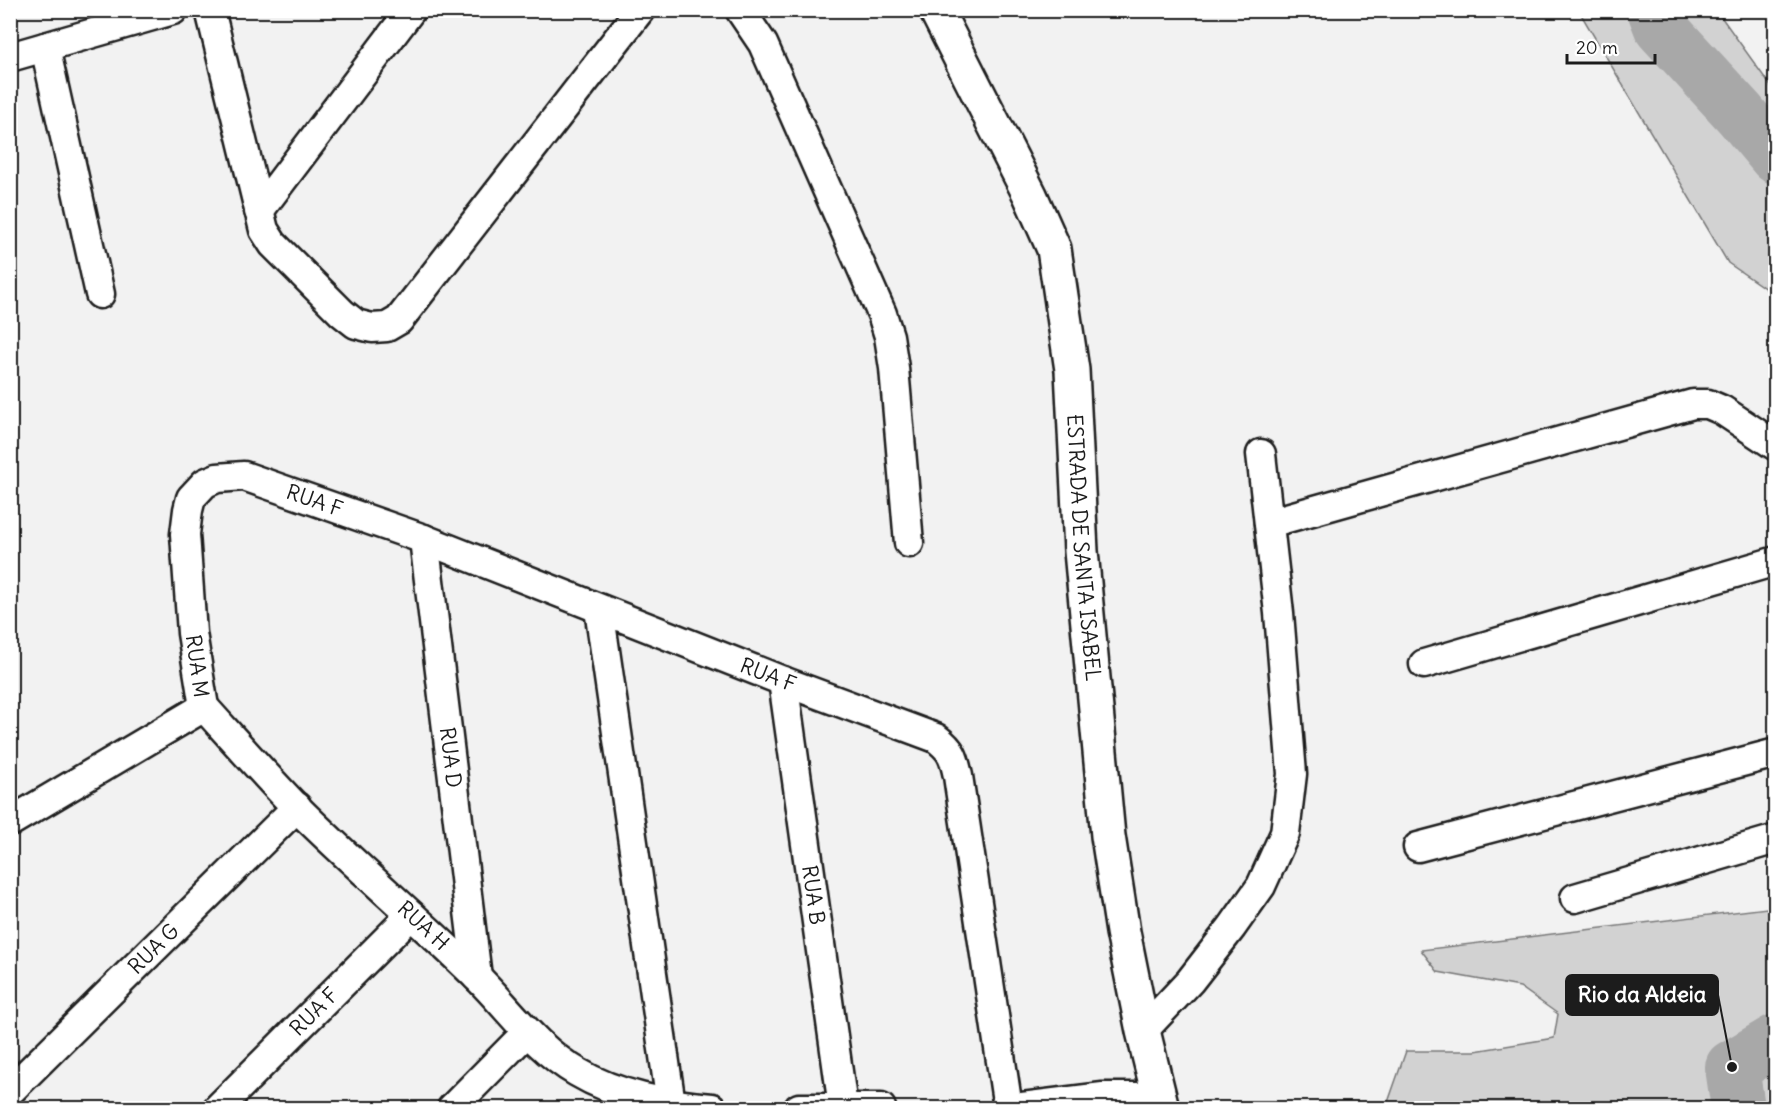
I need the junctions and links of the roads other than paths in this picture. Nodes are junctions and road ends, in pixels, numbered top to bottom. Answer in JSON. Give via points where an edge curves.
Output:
{"nodes":[{"id":1,"x":173,"y":10,"type":"edge"},
{"id":2,"x":210,"y":10,"type":"edge"},
{"id":3,"x":411,"y":10,"type":"edge"},
{"id":4,"x":640,"y":10,"type":"edge"},
{"id":5,"x":740,"y":10,"type":"edge"},
{"id":6,"x":936,"y":10,"type":"edge"},
{"id":7,"x":45,"y":47,"type":"junction"},
{"id":8,"x":10,"y":57,"type":"edge"},
{"id":9,"x":259,"y":212,"type":"junction"},
{"id":10,"x":100,"y":294,"type":"dead end"},
{"id":11,"x":1776,"y":446,"type":"edge"},
{"id":12,"x":1261,"y":454,"type":"dead end"},
{"id":13,"x":244,"y":476,"type":"joint"},
{"id":14,"x":1269,"y":523,"type":"junction"},
{"id":15,"x":424,"y":539,"type":"junction"},
{"id":16,"x":909,"y":543,"type":"dead end"},
{"id":17,"x":1776,"y":561,"type":"edge"},
{"id":18,"x":599,"y":609,"type":"junction"},
{"id":19,"x":1424,"y":664,"type":"dead end"},
{"id":20,"x":783,"y":681,"type":"junction"},
{"id":21,"x":204,"y":706,"type":"junction"},
{"id":22,"x":1776,"y":753,"type":"edge"},
{"id":23,"x":297,"y":807,"type":"junction"},
{"id":24,"x":10,"y":822,"type":"edge"},
{"id":25,"x":1776,"y":839,"type":"edge"},
{"id":26,"x":1418,"y":847,"type":"dead end"},
{"id":27,"x":1575,"y":898,"type":"dead end"},
{"id":28,"x":411,"y":915,"type":"junction"},
{"id":29,"x":477,"y":976,"type":"junction"},
{"id":30,"x":1143,"y":1031,"type":"junction"},
{"id":31,"x":527,"y":1032,"type":"junction"},
{"id":32,"x":10,"y":1091,"type":"edge"},
{"id":33,"x":1088,"y":1103,"type":"edge"},
{"id":34,"x":1160,"y":1103,"type":"edge"},
{"id":35,"x":669,"y":1106,"type":"edge"},
{"id":36,"x":843,"y":1107,"type":"edge"},
{"id":37,"x":218,"y":1108,"type":"edge"},
{"id":38,"x":452,"y":1108,"type":"edge"},
{"id":39,"x":712,"y":1108,"type":"edge"},
{"id":40,"x":799,"y":1108,"type":"edge"},
{"id":41,"x":881,"y":1108,"type":"edge"},
{"id":42,"x":1008,"y":1108,"type":"edge"},
{"id":43,"x":1014,"y":1108,"type":"edge"}],
"edges":[{"from":1,"to":7,"type":"street"},
{"from":2,"to":9,"type":"street"},
{"from":3,"to":9,"type":"street"},
{"from":4,"to":9,"type":"street","via":[[399,320],[387,327],[356,324],[342,313],[273,244]]},
{"from":5,"to":16,"type":"street","via":[[763,44],[889,336]]},
{"from":6,"to":30,"type":"main road","name":"ESTRADA DE SANTA ISABEL","via":[[1054,249],[1072,370],[1081,551],[1107,824]]},
{"from":7,"to":8,"type":"street"},
{"from":7,"to":10,"type":"street"},
{"from":11,"to":14,"type":"street","via":[[1722,410],[1708,404],[1693,404]]},
{"from":12,"to":14,"type":"street"},
{"from":13,"to":15,"type":"street","name":"RUA F"},
{"from":13,"to":21,"type":"street","name":"RUA M","via":[[217,477],[206,483],[191,498],[188,510],[185,534],[192,633]]},
{"from":14,"to":30,"type":"street","via":[[1292,774],[1285,833],[1261,886],[1232,927],[1190,981]]},
{"from":15,"to":18,"type":"street","name":"RUA F"},
{"from":15,"to":29,"type":"street","name":"RUA D"},
{"from":17,"to":19,"type":"street"},
{"from":18,"to":20,"type":"street","name":"RUA F"},
{"from":18,"to":35,"type":"street"},
{"from":20,"to":36,"type":"street","name":"RUA B"},
{"from":20,"to":42,"type":"street","name":"RUA F","via":[[936,738],[955,759]]},
{"from":21,"to":23,"type":"street","name":"RUA H"},
{"from":21,"to":24,"type":"street","name":"RUA M"},
{"from":22,"to":26,"type":"street"},
{"from":23,"to":28,"type":"street","name":"RUA H"},
{"from":23,"to":32,"type":"street","name":"RUA G"},
{"from":25,"to":27,"type":"street"},
{"from":28,"to":29,"type":"street","name":"RUA H"},
{"from":28,"to":37,"type":"street","name":"RUA F"},
{"from":29,"to":31,"type":"street","name":"RUA H"},
{"from":30,"to":34,"type":"main road","name":"ESTRADA DE SANTA ISABEL"},
{"from":31,"to":35,"type":"street","name":"RUA H","via":[[577,1073]]},
{"from":31,"to":38,"type":"street"},
{"from":33,"to":34,"type":"street"},
{"from":33,"to":43,"type":"street"},
{"from":35,"to":39,"type":"street","name":"RUA H"},
{"from":36,"to":40,"type":"street"},
{"from":36,"to":41,"type":"street"}]}
